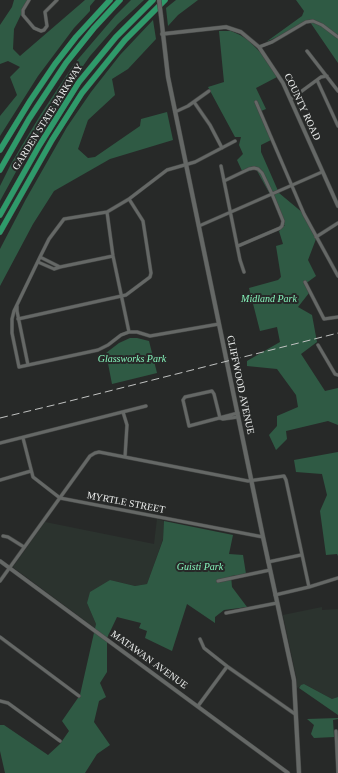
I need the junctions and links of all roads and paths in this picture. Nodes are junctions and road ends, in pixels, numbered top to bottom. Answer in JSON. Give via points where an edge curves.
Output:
{"nodes":[{"id":1,"x":29,"y":0,"type":"edge"},
{"id":2,"x":57,"y":0,"type":"edge"},
{"id":3,"x":110,"y":0,"type":"edge"},
{"id":4,"x":120,"y":0,"type":"edge"},
{"id":5,"x":153,"y":0,"type":"edge"},
{"id":6,"x":159,"y":0,"type":"edge"},
{"id":7,"x":165,"y":0,"type":"edge"},
{"id":8,"x":162,"y":34,"type":"junction"},
{"id":9,"x":338,"y":37,"type":"edge"},
{"id":10,"x":259,"y":47,"type":"junction"},
{"id":11,"x":307,"y":51,"type":"dead end"},
{"id":12,"x":327,"y":76,"type":"junction"},
{"id":13,"x":317,"y":80,"type":"junction"},
{"id":14,"x":338,"y":91,"type":"edge"},
{"id":15,"x":209,"y":92,"type":"dead end"},
{"id":16,"x":290,"y":99,"type":"junction"},
{"id":17,"x":194,"y":102,"type":"junction"},
{"id":18,"x":256,"y":102,"type":"dead end"},
{"id":19,"x":175,"y":112,"type":"junction"},
{"id":20,"x":338,"y":126,"type":"edge"},
{"id":21,"x":235,"y":141,"type":"dead end"},
{"id":22,"x":222,"y":148,"type":"junction"},
{"id":23,"x":0,"y":150,"type":"edge"},
{"id":24,"x":186,"y":165,"type":"junction"},
{"id":25,"x":221,"y":166,"type":"dead end"},
{"id":26,"x":0,"y":170,"type":"edge"},
{"id":27,"x":322,"y":172,"type":"junction"},
{"id":28,"x":224,"y":181,"type":"junction"},
{"id":29,"x":292,"y":186,"type":"junction"},
{"id":30,"x":272,"y":194,"type":"junction"},
{"id":31,"x":129,"y":199,"type":"junction"},
{"id":32,"x":338,"y":206,"type":"edge"},
{"id":33,"x":107,"y":212,"type":"junction"},
{"id":34,"x":231,"y":213,"type":"junction"},
{"id":35,"x":0,"y":215,"type":"edge"},
{"id":36,"x":338,"y":223,"type":"edge"},
{"id":37,"x":198,"y":226,"type":"junction"},
{"id":38,"x":0,"y":232,"type":"edge"},
{"id":39,"x":316,"y":237,"type":"junction"},
{"id":40,"x":238,"y":246,"type":"junction"},
{"id":41,"x":113,"y":256,"type":"junction"},
{"id":42,"x":40,"y":257,"type":"junction"},
{"id":43,"x":38,"y":262,"type":"junction"},
{"id":44,"x":60,"y":267,"type":"junction"},
{"id":45,"x":244,"y":272,"type":"dead end"},
{"id":46,"x":338,"y":276,"type":"edge"},
{"id":47,"x":305,"y":282,"type":"dead end"},
{"id":48,"x":121,"y":296,"type":"junction"},
{"id":49,"x":18,"y":305,"type":"junction"},
{"id":50,"x":338,"y":317,"type":"edge"},
{"id":51,"x":18,"y":318,"type":"junction"},
{"id":52,"x":219,"y":324,"type":"junction"},
{"id":53,"x":129,"y":332,"type":"junction"},
{"id":54,"x":318,"y":345,"type":"dead end"},
{"id":55,"x":28,"y":365,"type":"junction"},
{"id":56,"x":338,"y":375,"type":"edge"},
{"id":57,"x":146,"y":406,"type":"dead end"},
{"id":58,"x":123,"y":412,"type":"junction"},
{"id":59,"x":238,"y":415,"type":"junction"},
{"id":60,"x":220,"y":418,"type":"junction"},
{"id":61,"x":23,"y":438,"type":"junction"},
{"id":62,"x":0,"y":443,"type":"edge"},
{"id":63,"x":125,"y":457,"type":"junction"},
{"id":64,"x":31,"y":471,"type":"junction"},
{"id":65,"x":0,"y":480,"type":"edge"},
{"id":66,"x":252,"y":481,"type":"junction"},
{"id":67,"x":60,"y":498,"type":"junction"},
{"id":68,"x":3,"y":536,"type":"dead end"},
{"id":69,"x":263,"y":537,"type":"junction"},
{"id":70,"x":24,"y":547,"type":"junction"},
{"id":71,"x":301,"y":555,"type":"junction"},
{"id":72,"x":0,"y":561,"type":"edge"},
{"id":73,"x":268,"y":562,"type":"junction"},
{"id":74,"x":10,"y":568,"type":"junction"},
{"id":75,"x":270,"y":570,"type":"junction"},
{"id":76,"x":338,"y":578,"type":"edge"},
{"id":77,"x":0,"y":581,"type":"edge"},
{"id":78,"x":218,"y":581,"type":"dead end"},
{"id":79,"x":309,"y":587,"type":"junction"},
{"id":80,"x":275,"y":595,"type":"junction"},
{"id":81,"x":277,"y":603,"type":"junction"},
{"id":82,"x":226,"y":613,"type":"dead end"},
{"id":83,"x":0,"y":638,"type":"edge"},
{"id":84,"x":200,"y":639,"type":"dead end"},
{"id":85,"x":226,"y":668,"type":"dead end"},
{"id":86,"x":79,"y":696,"type":"dead end"},
{"id":87,"x":0,"y":701,"type":"edge"},
{"id":88,"x":198,"y":706,"type":"junction"},
{"id":89,"x":296,"y":714,"type":"junction"},
{"id":90,"x":336,"y":732,"type":"dead end"},
{"id":91,"x":60,"y":741,"type":"dead end"},
{"id":92,"x":288,"y":773,"type":"edge"},
{"id":93,"x":299,"y":773,"type":"edge"},
{"id":94,"x":338,"y":773,"type":"edge"}],
"edges":[{"from":1,"to":2,"type":"street","via":[[23,14],[34,28],[40,31],[47,26],[45,12]]},
{"from":3,"to":23,"type":"highway","via":[[79,33],[55,64]]},
{"from":4,"to":26,"type":"highway","name":"GARDEN STATE PARKWAY","via":[[63,67]]},
{"from":5,"to":35,"type":"highway","name":"GARDEN STATE PARKWAY","via":[[116,37],[79,82]]},
{"from":6,"to":8,"type":"main road","name":"CLIFFWOOD AVENUE","bridge":true},
{"from":7,"to":38,"type":"highway","name":"GARDEN STATE PARKWAY","via":[[125,40],[82,93]]},
{"from":8,"to":10,"type":"street","name":"COUNTY ROAD","via":[[226,27],[241,32]]},
{"from":8,"to":19,"type":"main road","name":"CLIFFWOOD AVENUE"},
{"from":9,"to":10,"type":"street","via":[[327,27],[313,21],[300,24]]},
{"from":10,"to":16,"type":"street","name":"COUNTY ROAD","via":[[280,78]]},
{"from":11,"to":12,"type":"street"},
{"from":12,"to":13,"type":"street"},
{"from":12,"to":14,"type":"street"},
{"from":13,"to":16,"type":"street"},
{"from":13,"to":20,"type":"street"},
{"from":15,"to":17,"type":"street"},
{"from":16,"to":27,"type":"street","name":"COUNTY ROAD"},
{"from":17,"to":19,"type":"street"},
{"from":17,"to":22,"type":"street"},
{"from":18,"to":29,"type":"street"},
{"from":19,"to":24,"type":"main road","name":"CLIFFWOOD AVENUE"},
{"from":21,"to":22,"type":"street"},
{"from":22,"to":24,"type":"street"},
{"from":24,"to":31,"type":"street","via":[[167,170]]},
{"from":24,"to":37,"type":"main road","name":"CLIFFWOOD AVENUE"},
{"from":25,"to":28,"type":"street"},
{"from":27,"to":29,"type":"street"},
{"from":27,"to":32,"type":"street","name":"COUNTY ROAD"},
{"from":28,"to":30,"type":"street","via":[[256,168],[262,173]]},
{"from":28,"to":34,"type":"street"},
{"from":29,"to":30,"type":"street"},
{"from":29,"to":39,"type":"street"},
{"from":30,"to":34,"type":"street"},
{"from":30,"to":40,"type":"street","via":[[284,223],[280,228]]},
{"from":31,"to":33,"type":"street"},
{"from":31,"to":48,"type":"street","via":[[144,221],[151,273],[150,277],[133,291]]},
{"from":33,"to":41,"type":"street"},
{"from":33,"to":42,"type":"street","via":[[64,219],[49,239]]},
{"from":34,"to":37,"type":"street"},
{"from":34,"to":40,"type":"street"},
{"from":36,"to":39,"type":"street"},
{"from":37,"to":52,"type":"main road","name":"CLIFFWOOD AVENUE"},
{"from":39,"to":46,"type":"street"},
{"from":40,"to":45,"type":"street"},
{"from":41,"to":44,"type":"street"},
{"from":41,"to":48,"type":"street"},
{"from":42,"to":43,"type":"street"},
{"from":42,"to":44,"type":"street"},
{"from":43,"to":44,"type":"street","via":[[54,269]]},
{"from":43,"to":49,"type":"street"},
{"from":47,"to":50,"type":"street","via":[[324,319]]},
{"from":48,"to":51,"type":"street"},
{"from":48,"to":53,"type":"street"},
{"from":49,"to":51,"type":"street"},
{"from":49,"to":55,"type":"street","via":[[14,311],[12,333],[19,367]]},
{"from":51,"to":55,"type":"street"},
{"from":52,"to":53,"type":"street","via":[[150,336]]},
{"from":52,"to":59,"type":"main road","name":"CLIFFWOOD AVENUE"},
{"from":53,"to":55,"type":"street","via":[[98,350]]},
{"from":54,"to":56,"type":"street"},
{"from":57,"to":58,"type":"street"},
{"from":58,"to":61,"type":"street"},
{"from":58,"to":63,"type":"street","via":[[127,425]]},
{"from":59,"to":60,"type":"street"},
{"from":59,"to":66,"type":"main road","name":"CLIFFWOOD AVENUE"},
{"from":60,"to":60,"type":"street","via":[[189,426],[183,400],[185,397],[212,391]]},
{"from":61,"to":62,"type":"street"},
{"from":61,"to":64,"type":"street","name":"MYRTLE STREET"},
{"from":63,"to":66,"type":"street"},
{"from":63,"to":67,"type":"street","via":[[96,452],[90,456]]},
{"from":64,"to":65,"type":"street"},
{"from":64,"to":67,"type":"street","name":"MYRTLE STREET","via":[[35,480]]},
{"from":66,"to":69,"type":"main road","name":"CLIFFWOOD AVENUE"},
{"from":66,"to":71,"type":"street","via":[[280,476],[286,478]]},
{"from":67,"to":69,"type":"street","name":"MYRTLE STREET"},
{"from":67,"to":70,"type":"street"},
{"from":68,"to":70,"type":"street"},
{"from":69,"to":73,"type":"main road","name":"CLIFFWOOD AVENUE"},
{"from":70,"to":74,"type":"street"},
{"from":71,"to":73,"type":"street"},
{"from":71,"to":79,"type":"street"},
{"from":72,"to":74,"type":"street","name":"MATAWAN AVENUE"},
{"from":73,"to":75,"type":"main road","name":"CLIFFWOOD AVENUE"},
{"from":74,"to":77,"type":"street"},
{"from":74,"to":88,"type":"street","name":"MATAWAN AVENUE"},
{"from":75,"to":78,"type":"street"},
{"from":75,"to":80,"type":"main road","name":"CLIFFWOOD AVENUE"},
{"from":76,"to":79,"type":"street"},
{"from":79,"to":80,"type":"street"},
{"from":80,"to":81,"type":"main road","name":"CLIFFWOOD AVENUE"},
{"from":81,"to":82,"type":"street"},
{"from":81,"to":89,"type":"main road","name":"CLIFFWOOD AVENUE","via":[[294,680]]},
{"from":83,"to":86,"type":"street"},
{"from":84,"to":89,"type":"street","via":[[204,648],[228,667]]},
{"from":85,"to":88,"type":"street"},
{"from":87,"to":91,"type":"street","via":[[8,703]]},
{"from":88,"to":92,"type":"street","name":"MATAWAN AVENUE"},
{"from":89,"to":93,"type":"main road","name":"CLIFFWOOD AVENUE"},
{"from":90,"to":94,"type":"street"}]}
